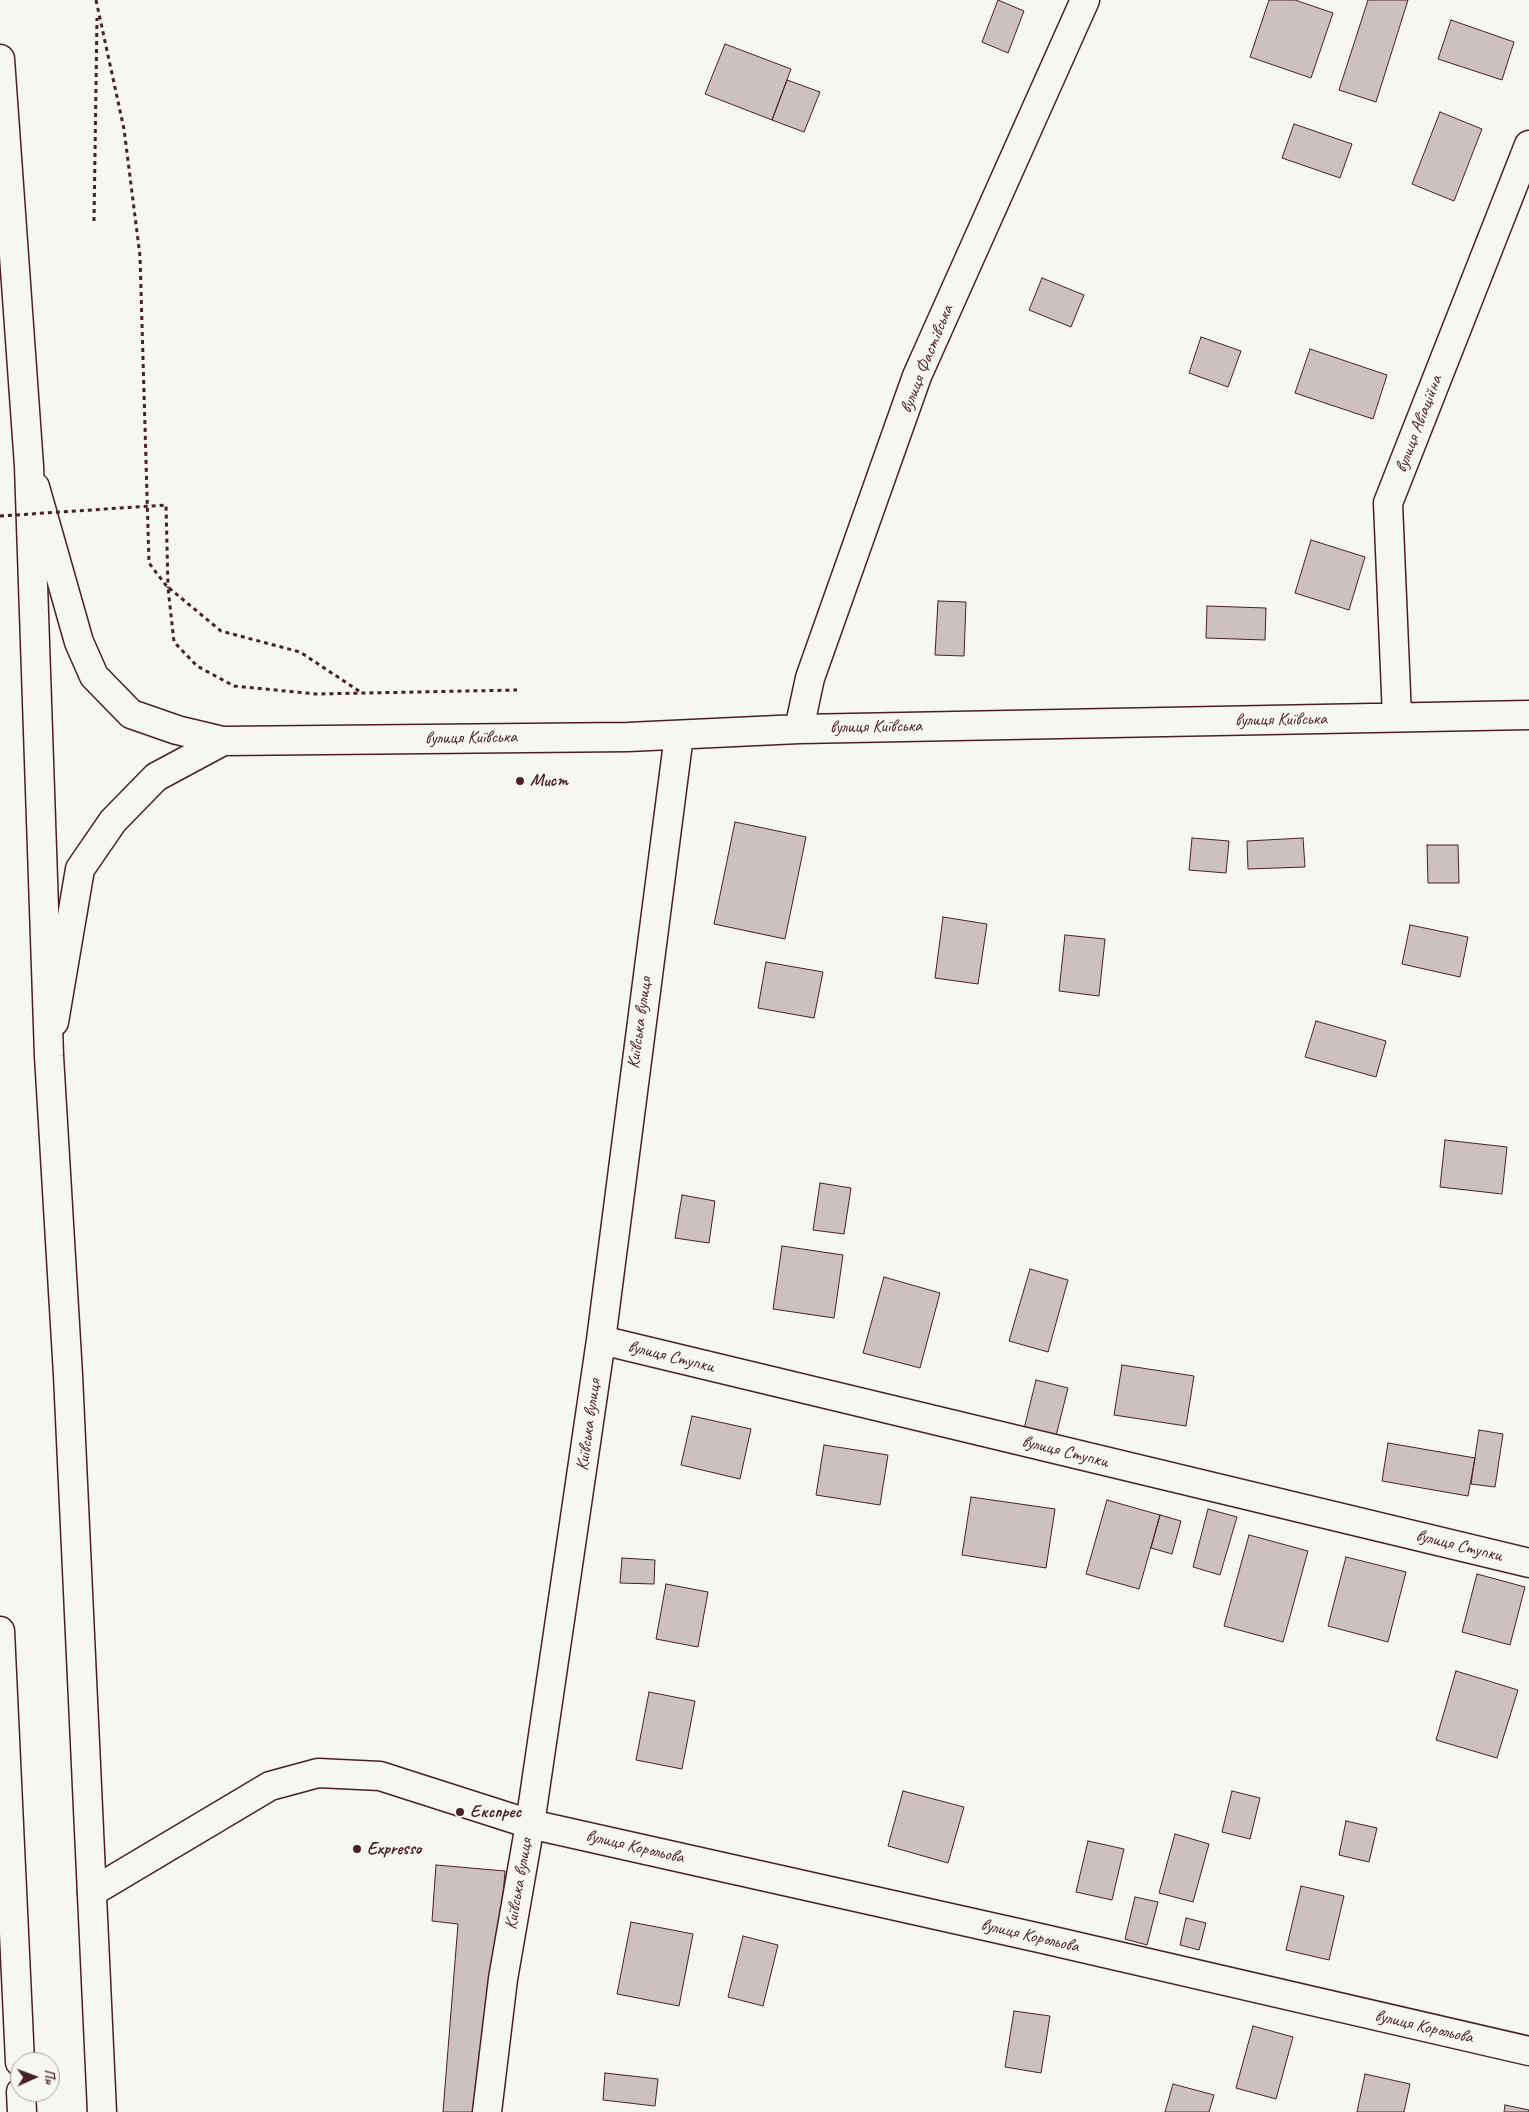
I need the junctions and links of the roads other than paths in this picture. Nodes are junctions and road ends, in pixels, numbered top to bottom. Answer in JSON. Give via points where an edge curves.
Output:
{"nodes":[{"id":1,"x":1085,"y":0,"type":"edge"},
{"id":2,"x":0,"y":59,"type":"edge"},
{"id":3,"x":1529,"y":144,"type":"edge"},
{"id":4,"x":28,"y":466,"type":"junction"},
{"id":5,"x":1529,"y":715,"type":"edge"},
{"id":6,"x":1397,"y":717,"type":"junction"},
{"id":7,"x":799,"y":729,"type":"junction"},
{"id":8,"x":678,"y":736,"type":"junction"},
{"id":9,"x":223,"y":741,"type":"junction"},
{"id":10,"x":48,"y":1056,"type":"junction"},
{"id":11,"x":601,"y":1340,"type":"junction"},
{"id":12,"x":1529,"y":1563,"type":"edge"},
{"id":13,"x":0,"y":1631,"type":"edge"},
{"id":14,"x":530,"y":1824,"type":"junction"},
{"id":15,"x":92,"y":1892,"type":"junction"},
{"id":16,"x":20,"y":2052,"type":"edge"},
{"id":17,"x":1529,"y":2052,"type":"edge"},
{"id":18,"x":102,"y":2112,"type":"edge"},
{"id":19,"x":487,"y":2112,"type":"edge"}],
"edges":[{"from":1,"to":7,"type":"main road","name":"вулиця Фастівська","via":[[917,376],[810,678]]},
{"from":2,"to":4,"type":"main road"},
{"from":3,"to":6,"type":"main road","name":"вулиця Авіаційна","via":[[1388,503]]},
{"from":4,"to":9,"type":"main road","via":[[79,642],[94,676],[131,714]]},
{"from":4,"to":10,"type":"main road"},
{"from":5,"to":6,"type":"main road","name":"вулиця Київська"},
{"from":6,"to":7,"type":"main road","name":"вулиця Київська"},
{"from":7,"to":8,"type":"main road","name":"вулиця Київська"},
{"from":8,"to":9,"type":"main road","name":"вулиця Київська"},
{"from":8,"to":11,"type":"main road","name":"Київська вулиця"},
{"from":9,"to":10,"type":"main road","via":[[156,777],[113,821],[80,869]]},
{"from":10,"to":15,"type":"main road","via":[[68,1375]]},
{"from":11,"to":12,"type":"main road","name":"вулиця Ступки"},
{"from":11,"to":14,"type":"main road","name":"Київська вулиця"},
{"from":13,"to":16,"type":"main road"},
{"from":14,"to":15,"type":"main road","name":"вулиця Корольова","via":[[380,1776],[318,1773],[270,1786]]},
{"from":14,"to":17,"type":"main road","name":"вулиця Корольова"},
{"from":14,"to":19,"type":"main road","name":"Київська вулиця","via":[[503,1979]]},
{"from":15,"to":18,"type":"main road"}]}
